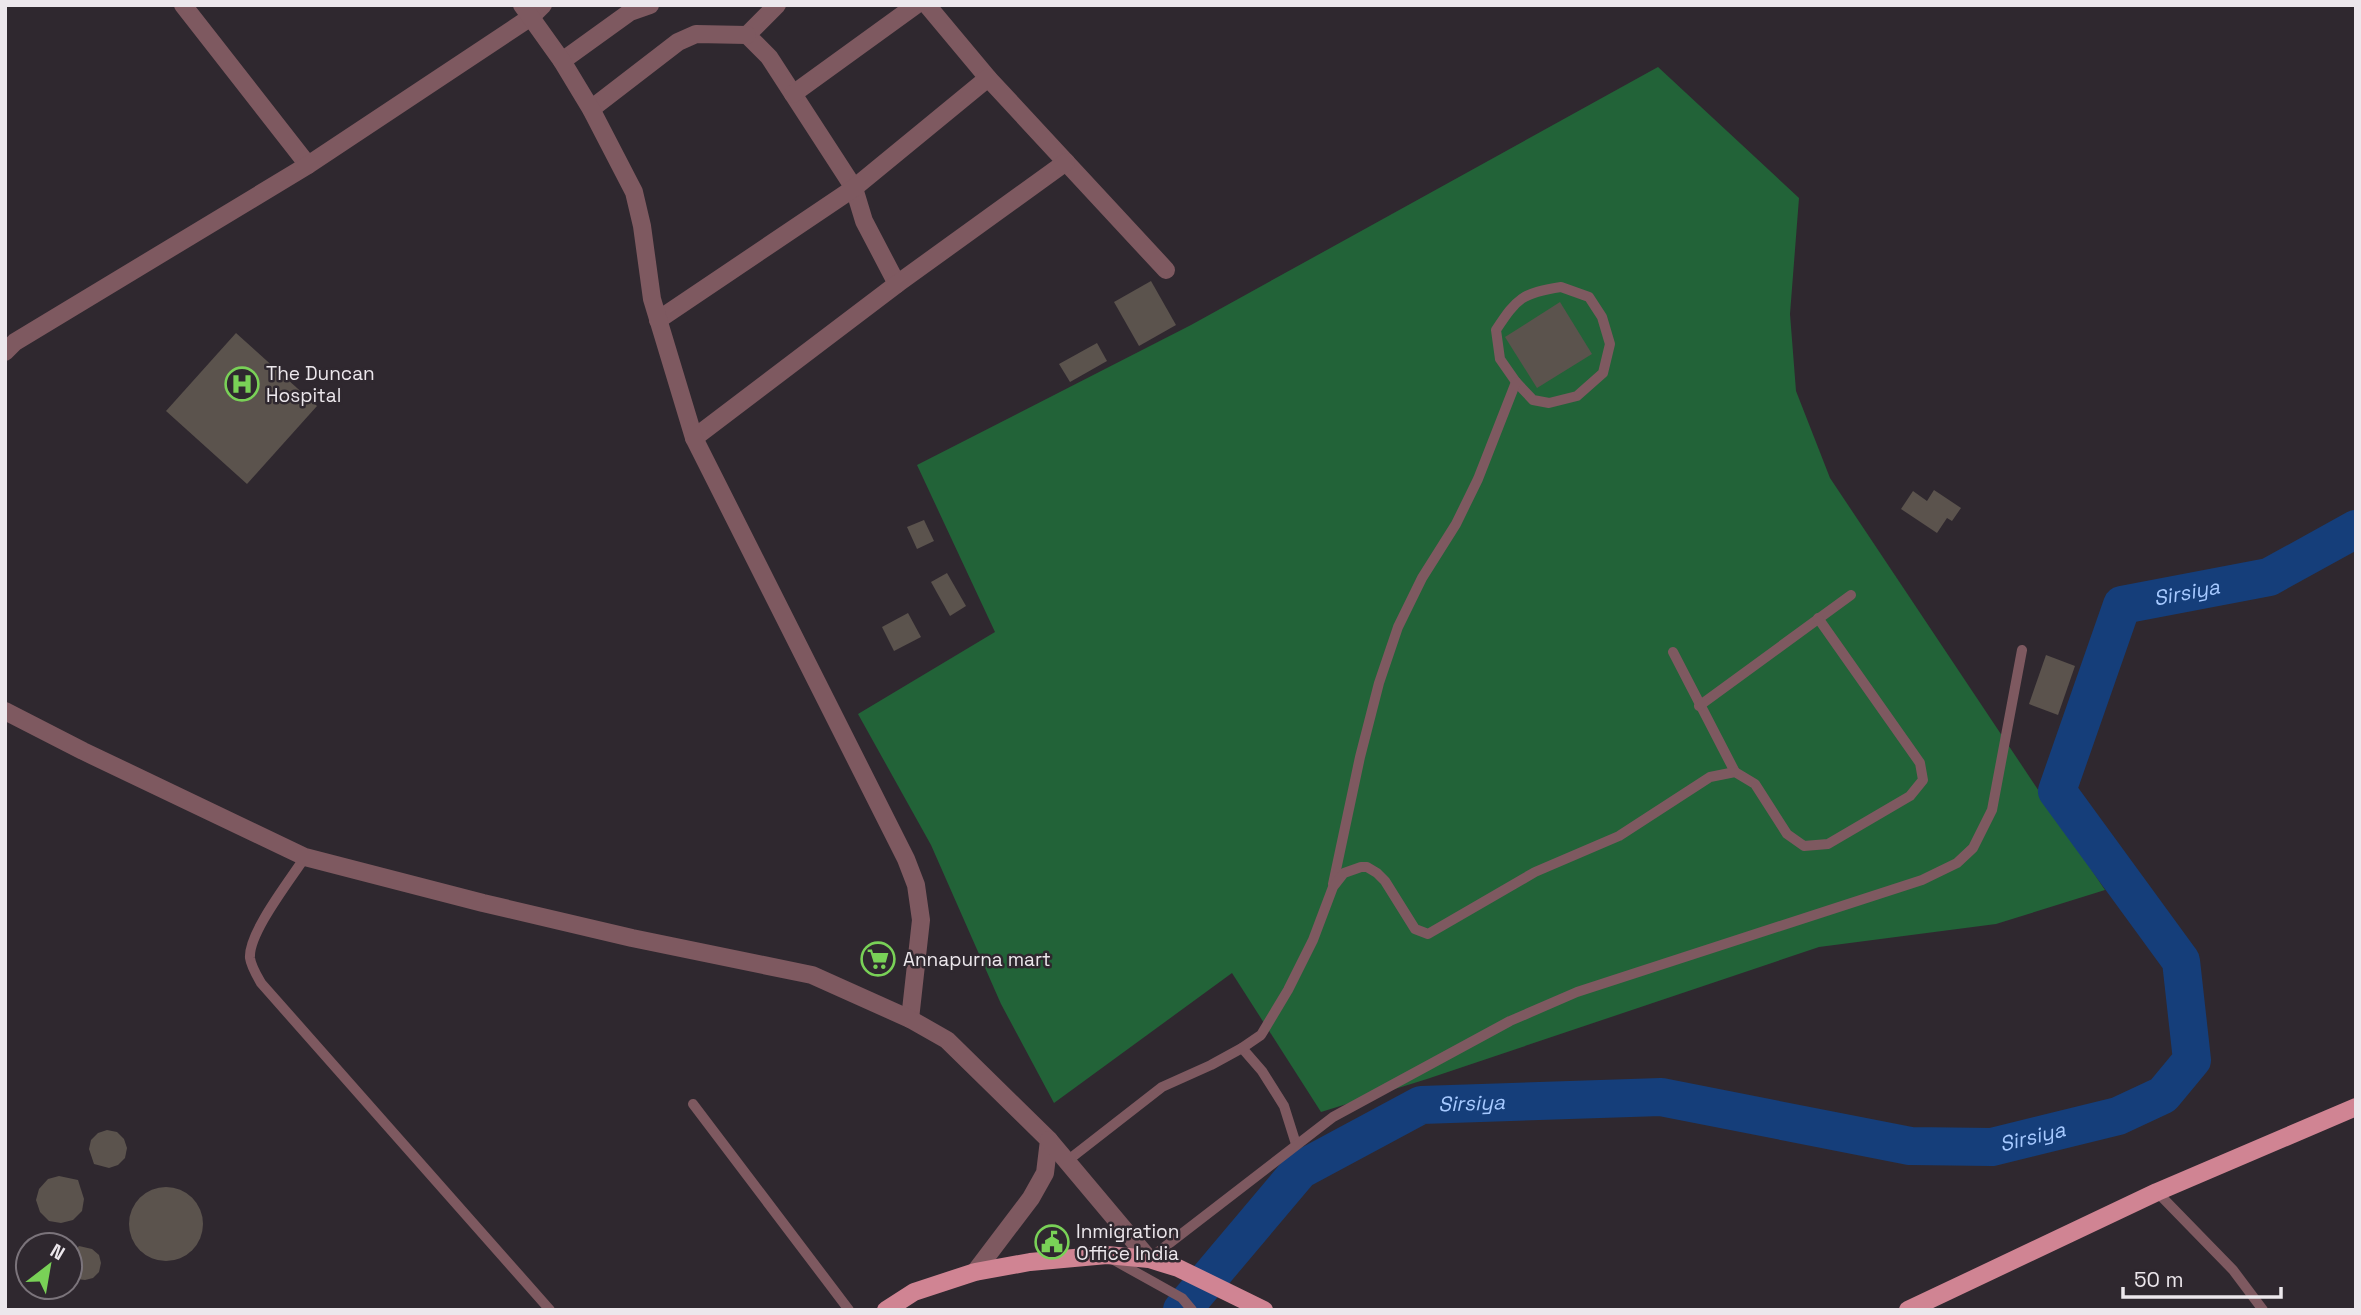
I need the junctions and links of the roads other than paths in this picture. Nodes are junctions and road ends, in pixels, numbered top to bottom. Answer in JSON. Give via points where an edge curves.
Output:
{"nodes":[{"id":1,"x":183,"y":5,"type":"edge"},
{"id":2,"x":650,"y":5,"type":"edge"},
{"id":3,"x":777,"y":5,"type":"edge"},
{"id":4,"x":916,"y":5,"type":"edge"},
{"id":5,"x":927,"y":5,"type":"edge"},
{"id":6,"x":532,"y":9,"type":"edge"},
{"id":7,"x":747,"y":35,"type":"junction"},
{"id":8,"x":562,"y":61,"type":"junction"},
{"id":9,"x":988,"y":78,"type":"junction"},
{"id":10,"x":793,"y":94,"type":"junction"},
{"id":11,"x":592,"y":109,"type":"junction"},
{"id":12,"x":1066,"y":162,"type":"junction"},
{"id":13,"x":308,"y":165,"type":"junction"},
{"id":14,"x":854,"y":188,"type":"junction"},
{"id":15,"x":1166,"y":270,"type":"dead end"},
{"id":16,"x":897,"y":284,"type":"junction"},
{"id":17,"x":658,"y":320,"type":"junction"},
{"id":18,"x":5,"y":352,"type":"edge"},
{"id":19,"x":1516,"y":382,"type":"junction"},
{"id":20,"x":694,"y":438,"type":"junction"},
{"id":21,"x":1851,"y":595,"type":"dead end"},
{"id":22,"x":1818,"y":618,"type":"junction"},
{"id":23,"x":2022,"y":650,"type":"dead end"},
{"id":24,"x":1673,"y":652,"type":"dead end"},
{"id":25,"x":1699,"y":706,"type":"junction"},
{"id":26,"x":5,"y":711,"type":"edge"},
{"id":27,"x":1735,"y":772,"type":"junction"},
{"id":28,"x":305,"y":857,"type":"junction"},
{"id":29,"x":1333,"y":887,"type":"junction"},
{"id":30,"x":910,"y":1019,"type":"junction"},
{"id":31,"x":1242,"y":1048,"type":"junction"},
{"id":32,"x":693,"y":1104,"type":"dead end"},
{"id":33,"x":2356,"y":1107,"type":"edge"},
{"id":34,"x":1049,"y":1139,"type":"junction"},
{"id":35,"x":1296,"y":1144,"type":"junction"},
{"id":36,"x":1067,"y":1161,"type":"junction"},
{"id":37,"x":2157,"y":1192,"type":"junction"},
{"id":38,"x":1107,"y":1255,"type":"junction"},
{"id":39,"x":1149,"y":1259,"type":"junction"},
{"id":40,"x":975,"y":1272,"type":"junction"},
{"id":41,"x":550,"y":1310,"type":"edge"},
{"id":42,"x":849,"y":1310,"type":"edge"},
{"id":43,"x":886,"y":1310,"type":"edge"},
{"id":44,"x":1192,"y":1310,"type":"edge"},
{"id":45,"x":1264,"y":1310,"type":"edge"},
{"id":46,"x":1909,"y":1310,"type":"edge"},
{"id":47,"x":2263,"y":1310,"type":"edge"}],
"edges":[{"from":1,"to":13,"type":"street"},
{"from":2,"to":8,"type":"street","via":[[630,12]]},
{"from":3,"to":7,"type":"street"},
{"from":4,"to":10,"type":"street"},
{"from":5,"to":9,"type":"street"},
{"from":6,"to":8,"type":"street"},
{"from":6,"to":13,"type":"street"},
{"from":7,"to":10,"type":"street","via":[[769,57]]},
{"from":7,"to":11,"type":"street","via":[[696,34],[678,42]]},
{"from":8,"to":11,"type":"street"},
{"from":9,"to":12,"type":"street"},
{"from":9,"to":14,"type":"street"},
{"from":10,"to":14,"type":"street"},
{"from":11,"to":17,"type":"street","via":[[634,192]]},
{"from":12,"to":15,"type":"street"},
{"from":12,"to":16,"type":"street"},
{"from":13,"to":18,"type":"street"},
{"from":14,"to":16,"type":"street","via":[[864,221]]},
{"from":14,"to":17,"type":"street"},
{"from":16,"to":20,"type":"street"},
{"from":17,"to":20,"type":"street"},
{"from":19,"to":19,"type":"lane","via":[[1500,359],[1496,330],[1513,304],[1532,291],[1560,287],[1589,297],[1602,317],[1610,344],[1603,373],[1577,396],[1549,403],[1533,400]]},
{"from":19,"to":29,"type":"lane","via":[[1478,479],[1398,627],[1360,757]]},
{"from":20,"to":30,"type":"street","via":[[906,859],[921,920]]},
{"from":21,"to":22,"type":"lane"},
{"from":22,"to":25,"type":"lane"},
{"from":22,"to":27,"type":"lane","via":[[1920,763],[1923,779],[1910,796],[1828,844],[1804,846],[1787,834],[1755,784]]},
{"from":23,"to":35,"type":"lane","via":[[1992,810],[1973,848],[1957,863],[1922,880],[1566,997],[1510,1021],[1345,1111]]},
{"from":24,"to":25,"type":"lane"},
{"from":25,"to":27,"type":"lane"},
{"from":26,"to":28,"type":"street"},
{"from":27,"to":29,"type":"lane","via":[[1710,777],[1619,836],[1535,872],[1428,934],[1415,929],[1385,881],[1367,867],[1344,873]]},
{"from":28,"to":30,"type":"street","via":[[605,932],[812,975]]},
{"from":28,"to":41,"type":"lane","via":[[256,931],[250,960],[261,984]]},
{"from":29,"to":31,"type":"lane","via":[[1288,990],[1261,1035]]},
{"from":30,"to":34,"type":"street","via":[[947,1040]]},
{"from":31,"to":35,"type":"lane","via":[[1284,1106]]},
{"from":31,"to":36,"type":"lane","via":[[1162,1087]]},
{"from":32,"to":42,"type":"lane"},
{"from":33,"to":37,"type":"main road"},
{"from":34,"to":36,"type":"street"},
{"from":34,"to":40,"type":"street","via":[[1045,1173]]},
{"from":35,"to":39,"type":"lane"},
{"from":36,"to":39,"type":"street"},
{"from":37,"to":46,"type":"main road"},
{"from":37,"to":47,"type":"lane","via":[[2233,1270]]},
{"from":38,"to":39,"type":"main road"},
{"from":38,"to":40,"type":"main road"},
{"from":38,"to":44,"type":"lane","via":[[1182,1298]]},
{"from":39,"to":45,"type":"main road","via":[[1178,1268]]},
{"from":40,"to":43,"type":"main road","via":[[914,1292]]}]}
